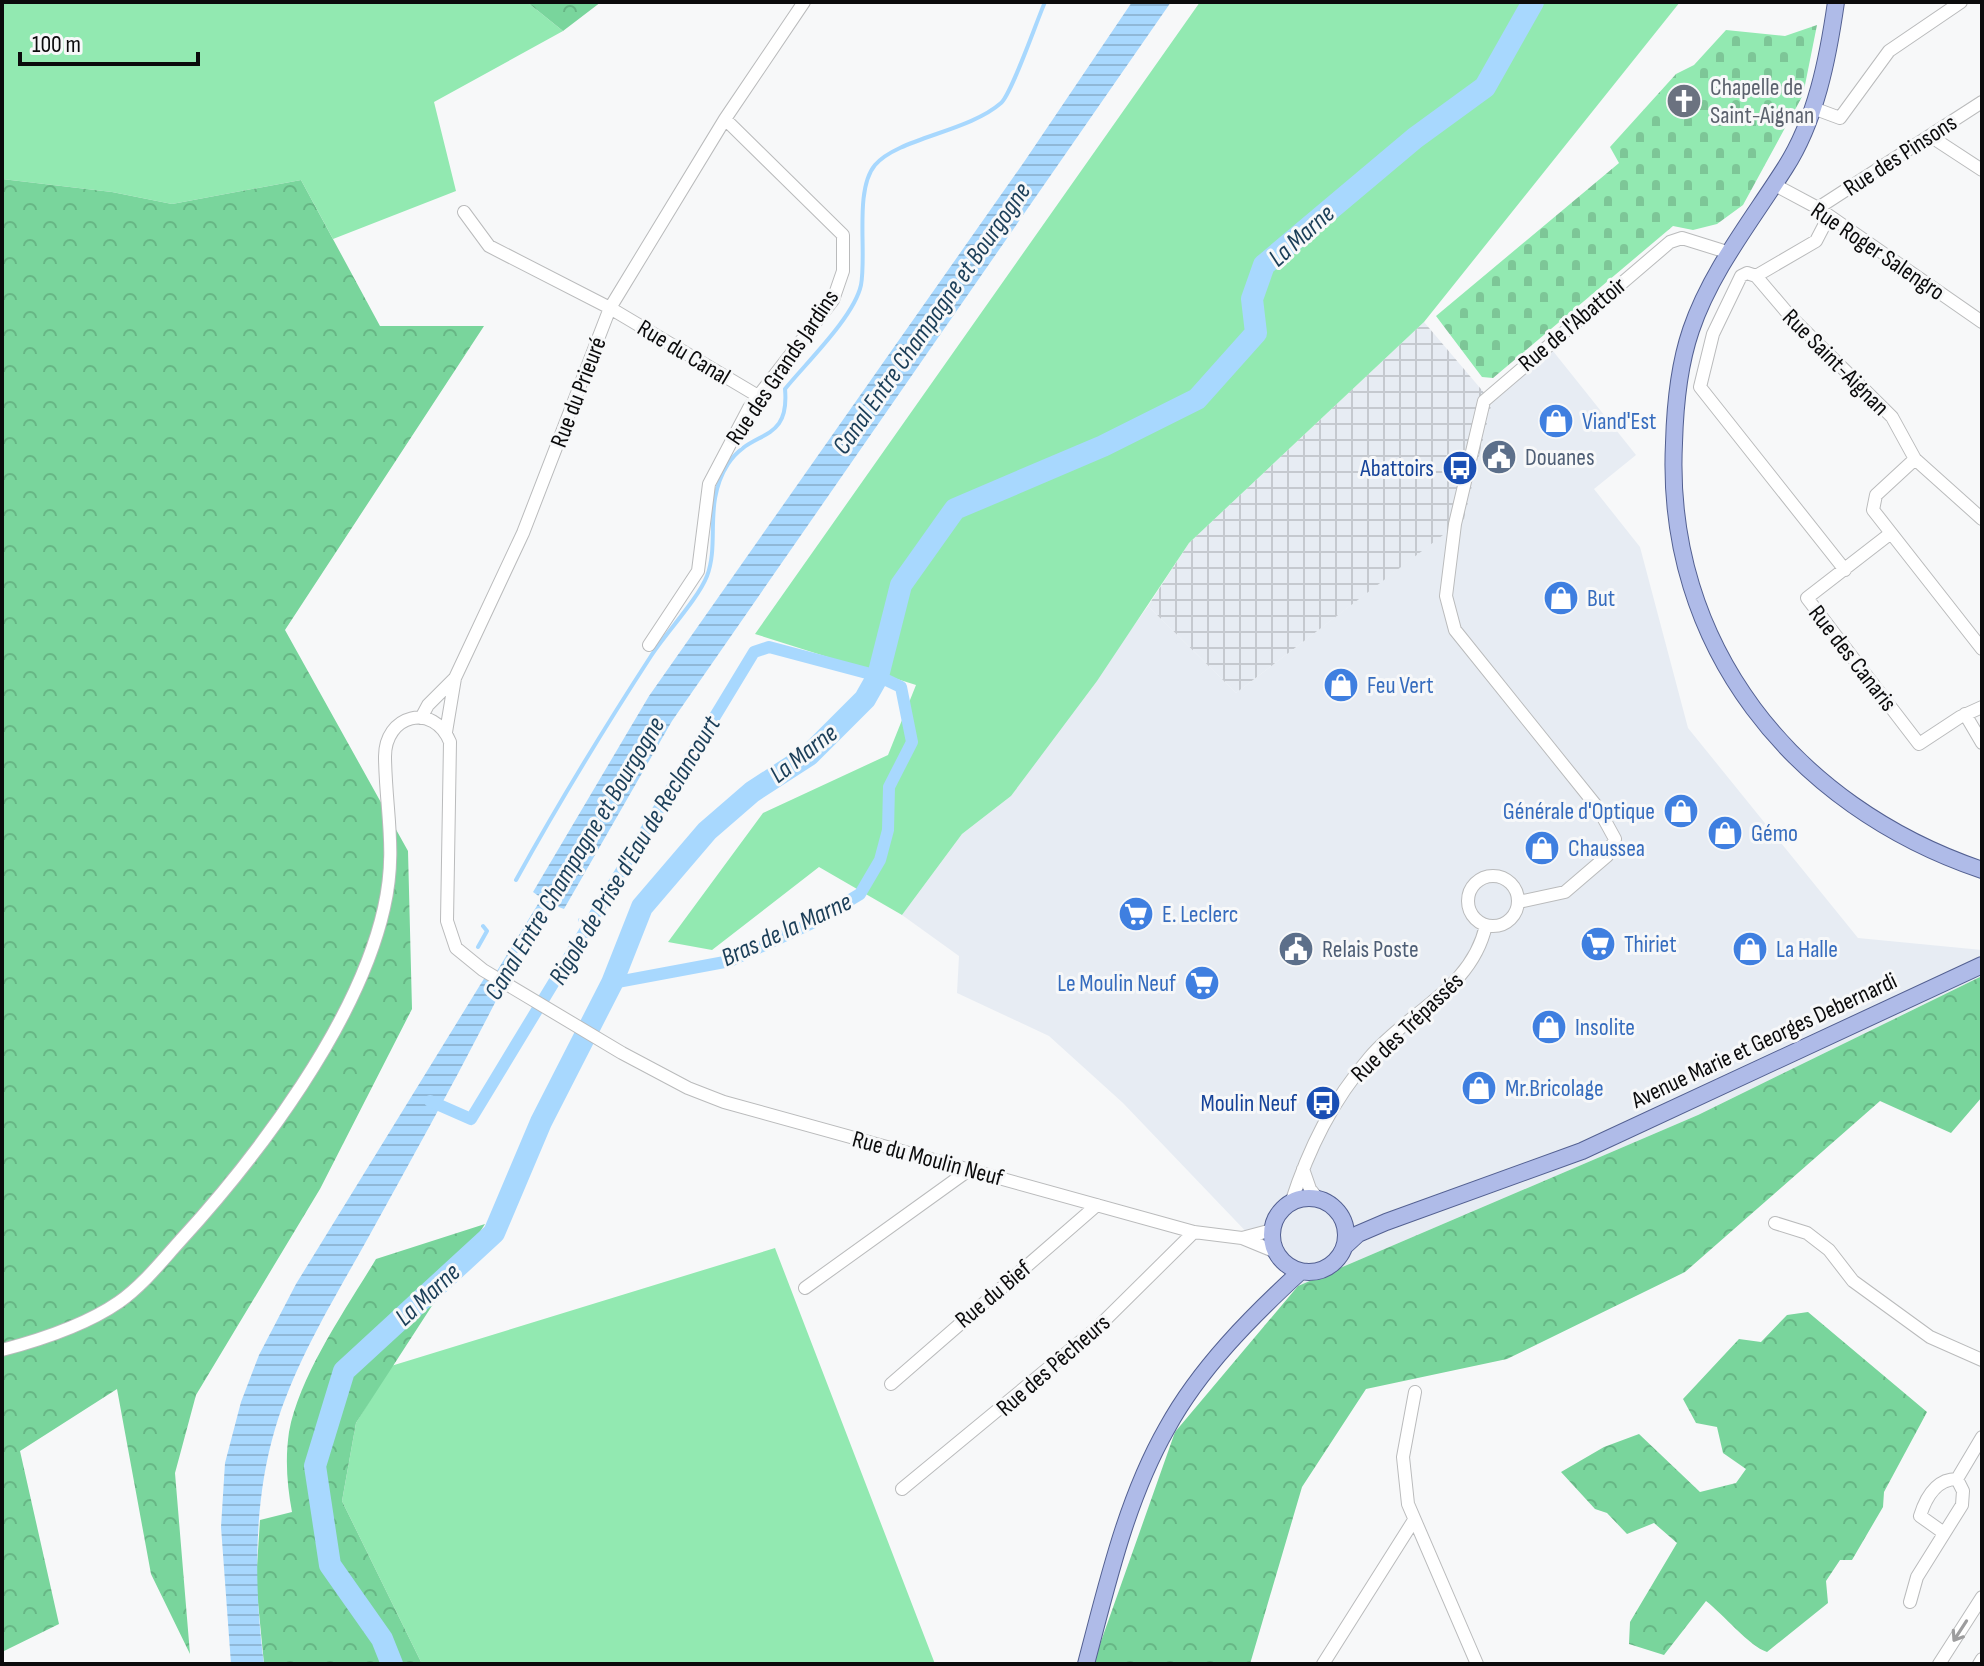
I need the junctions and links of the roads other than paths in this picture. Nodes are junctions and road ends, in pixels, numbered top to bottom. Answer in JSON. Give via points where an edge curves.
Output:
{"nodes":[{"id":1,"x":804,"y":2,"type":"edge"},
{"id":2,"x":1836,"y":2,"type":"edge"},
{"id":3,"x":1961,"y":2,"type":"edge"},
{"id":4,"x":1982,"y":102,"type":"edge"},
{"id":5,"x":1813,"y":108,"type":"junction"},
{"id":6,"x":725,"y":119,"type":"junction"},
{"id":7,"x":1930,"y":136,"type":"junction"},
{"id":8,"x":1982,"y":170,"type":"edge"},
{"id":9,"x":1773,"y":184,"type":"junction"},
{"id":10,"x":464,"y":212,"type":"dead end"},
{"id":11,"x":1824,"y":212,"type":"junction"},
{"id":12,"x":1730,"y":253,"type":"junction"},
{"id":13,"x":1756,"y":276,"type":"junction"},
{"id":14,"x":610,"y":308,"type":"junction"},
{"id":15,"x":1982,"y":322,"type":"edge"},
{"id":16,"x":758,"y":396,"type":"junction"},
{"id":17,"x":1915,"y":459,"type":"junction"},
{"id":18,"x":1982,"y":519,"type":"edge"},
{"id":19,"x":1891,"y":533,"type":"junction"},
{"id":20,"x":1845,"y":570,"type":"junction"},
{"id":21,"x":649,"y":645,"type":"dead end"},
{"id":22,"x":1982,"y":649,"type":"edge"},
{"id":23,"x":455,"y":678,"type":"junction"},
{"id":24,"x":1982,"y":707,"type":"edge"},
{"id":25,"x":1965,"y":714,"type":"junction"},
{"id":26,"x":421,"y":718,"type":"junction"},
{"id":27,"x":446,"y":732,"type":"junction"},
{"id":28,"x":1982,"y":743,"type":"edge"},
{"id":29,"x":1982,"y":870,"type":"edge"},
{"id":30,"x":1519,"y":902,"type":"junction"},
{"id":31,"x":1486,"y":925,"type":"junction"},
{"id":32,"x":1982,"y":965,"type":"edge"},
{"id":33,"x":549,"y":1009,"type":"joint"},
{"id":34,"x":1303,"y":1169,"type":"junction"},
{"id":35,"x":969,"y":1170,"type":"junction"},
{"id":36,"x":1318,"y":1199,"type":"junction"},
{"id":37,"x":1291,"y":1203,"type":"junction"},
{"id":38,"x":1097,"y":1205,"type":"junction"},
{"id":39,"x":1342,"y":1217,"type":"junction"},
{"id":40,"x":1386,"y":1222,"type":"junction"},
{"id":41,"x":1775,"y":1223,"type":"dead end"},
{"id":42,"x":1272,"y":1230,"type":"junction"},
{"id":43,"x":1194,"y":1232,"type":"junction"},
{"id":44,"x":1242,"y":1238,"type":"junction"},
{"id":45,"x":1345,"y":1246,"type":"junction"},
{"id":46,"x":1280,"y":1257,"type":"junction"},
{"id":47,"x":1301,"y":1271,"type":"junction"},
{"id":48,"x":805,"y":1288,"type":"dead end"},
{"id":49,"x":1266,"y":1304,"type":"junction"},
{"id":50,"x":2,"y":1350,"type":"edge"},
{"id":51,"x":1982,"y":1360,"type":"edge"},
{"id":52,"x":891,"y":1384,"type":"dead end"},
{"id":53,"x":1415,"y":1392,"type":"dead end"},
{"id":54,"x":1982,"y":1437,"type":"edge"},
{"id":55,"x":1957,"y":1479,"type":"junction"},
{"id":56,"x":902,"y":1489,"type":"dead end"},
{"id":57,"x":1414,"y":1520,"type":"junction"},
{"id":58,"x":1944,"y":1533,"type":"junction"},
{"id":59,"x":1982,"y":1597,"type":"edge"},
{"id":60,"x":1910,"y":1602,"type":"dead end"},
{"id":61,"x":1086,"y":1664,"type":"edge"},
{"id":62,"x":1323,"y":1664,"type":"edge"},
{"id":63,"x":1477,"y":1664,"type":"edge"},
{"id":64,"x":1939,"y":1664,"type":"edge"}],
"edges":[{"from":1,"to":6,"type":"street","name":"Rue du Prieuré"},
{"from":2,"to":5,"type":"main road"},
{"from":3,"to":5,"type":"street","via":[[1889,51],[1840,118]]},
{"from":4,"to":7,"type":"street","name":"Rue des Pinsons"},
{"from":5,"to":9,"type":"main road"},
{"from":6,"to":14,"type":"street","name":"Rue du Prieuré"},
{"from":6,"to":16,"type":"street","name":"Rue des Grands Jardins","via":[[843,235],[843,271],[833,300]]},
{"from":7,"to":8,"type":"street"},
{"from":7,"to":11,"type":"street","name":"Rue des Pinsons"},
{"from":9,"to":11,"type":"street","name":"Rue Roger Salengro"},
{"from":9,"to":12,"type":"main road"},
{"from":10,"to":14,"type":"street","name":"Rue du Canal","via":[[489,246]]},
{"from":11,"to":13,"type":"street","via":[[1816,241]]},
{"from":11,"to":15,"type":"street","name":"Rue Roger Salengro"},
{"from":12,"to":29,"type":"main road","via":[[1690,332],[1674,432],[1678,543],[1700,618],[1739,690],[1808,767],[1902,833]]},
{"from":12,"to":30,"type":"street","name":"Rue de l'Abattoir","via":[[1682,238],[1670,242],[1484,401],[1455,524],[1446,596],[1455,630],[1598,808],[1615,839],[1607,856],[1565,892]]},
{"from":13,"to":17,"type":"street","name":"Rue Saint-Aignan","via":[[1892,417]]},
{"from":13,"to":20,"type":"street","via":[[1741,276],[1713,334],[1700,387]]},
{"from":14,"to":16,"type":"street","name":"Rue du Canal"},
{"from":14,"to":23,"type":"street","name":"Rue du Prieuré","via":[[523,533]]},
{"from":16,"to":21,"type":"street","name":"Rue des Grands Jardins","via":[[709,484],[698,571]]},
{"from":17,"to":18,"type":"street","name":"Rue Saint-Aignan"},
{"from":17,"to":19,"type":"street","via":[[1876,495],[1873,510]]},
{"from":19,"to":20,"type":"street","name":"Rue des Canaris"},
{"from":19,"to":22,"type":"street"},
{"from":20,"to":25,"type":"street","name":"Rue des Canaris","via":[[1807,598],[1919,744]]},
{"from":23,"to":26,"type":"street","name":"Rue du Prieuré"},
{"from":23,"to":27,"type":"street","name":"Rue du Prieuré"},
{"from":24,"to":25,"type":"street","name":"Rue des Canaris"},
{"from":25,"to":28,"type":"street"},
{"from":26,"to":27,"type":"street"},
{"from":26,"to":50,"type":"street","name":"Rue du Prieuré","via":[[395,725],[386,740],[393,854],[379,928],[348,1004],[310,1070],[227,1185],[136,1287],[102,1312]]},
{"from":27,"to":33,"type":"street","name":"Rue du Prieuré","via":[[452,760],[447,921],[456,948]]},
{"from":30,"to":31,"type":"street","via":[[1507,922]]},
{"from":30,"to":31,"type":"street","via":[[1506,878],[1479,879],[1469,892],[1469,908]]},
{"from":31,"to":34,"type":"street","name":"Rue des Trépassés","via":[[1456,984],[1411,1018],[1352,1079],[1317,1133]]},
{"from":32,"to":40,"type":"main road","name":"Avenue Marie et Georges Debernardi","via":[[1582,1151]]},
{"from":33,"to":35,"type":"street","name":"Rue du Moulin Neuf","via":[[622,1053],[724,1102]]},
{"from":34,"to":36,"type":"street"},
{"from":34,"to":37,"type":"street","name":"Rue des Trépassés"},
{"from":35,"to":38,"type":"street","name":"Rue du Moulin Neuf"},
{"from":35,"to":48,"type":"street"},
{"from":36,"to":37,"type":"main road"},
{"from":36,"to":39,"type":"main road"},
{"from":37,"to":42,"type":"main road"},
{"from":38,"to":43,"type":"street","name":"Rue du Moulin Neuf"},
{"from":38,"to":52,"type":"street","name":"Rue du Bief"},
{"from":39,"to":40,"type":"main road","name":"Avenue Marie et Georges Debernardi"},
{"from":39,"to":45,"type":"main road"},
{"from":40,"to":45,"type":"main road","name":"Avenue Marie et Georges Debernardi"},
{"from":41,"to":51,"type":"street","via":[[1807,1233],[1829,1250],[1853,1281],[1920,1331]]},
{"from":42,"to":44,"type":"street","name":"Rue du Moulin Neuf"},
{"from":42,"to":46,"type":"main road"},
{"from":43,"to":44,"type":"street","name":"Rue du Moulin Neuf"},
{"from":43,"to":56,"type":"street","name":"Rue des Pêcheurs","via":[[1097,1328]]},
{"from":44,"to":46,"type":"street","name":"Rue du Moulin Neuf"},
{"from":45,"to":47,"type":"main road","via":[[1323,1270]]},
{"from":46,"to":47,"type":"main road"},
{"from":46,"to":49,"type":"main road"},
{"from":47,"to":49,"type":"main road"},
{"from":49,"to":61,"type":"main road","via":[[1192,1390],[1155,1450],[1126,1525]]},
{"from":53,"to":57,"type":"street","via":[[1403,1457]]},
{"from":54,"to":55,"type":"street"},
{"from":55,"to":58,"type":"street","via":[[1962,1505]]},
{"from":55,"to":58,"type":"street","via":[[1936,1486],[1920,1516]]},
{"from":57,"to":62,"type":"street"},
{"from":57,"to":63,"type":"street"},
{"from":58,"to":60,"type":"street","via":[[1917,1577]]},
{"from":59,"to":64,"type":"street","one_way":true}]}
